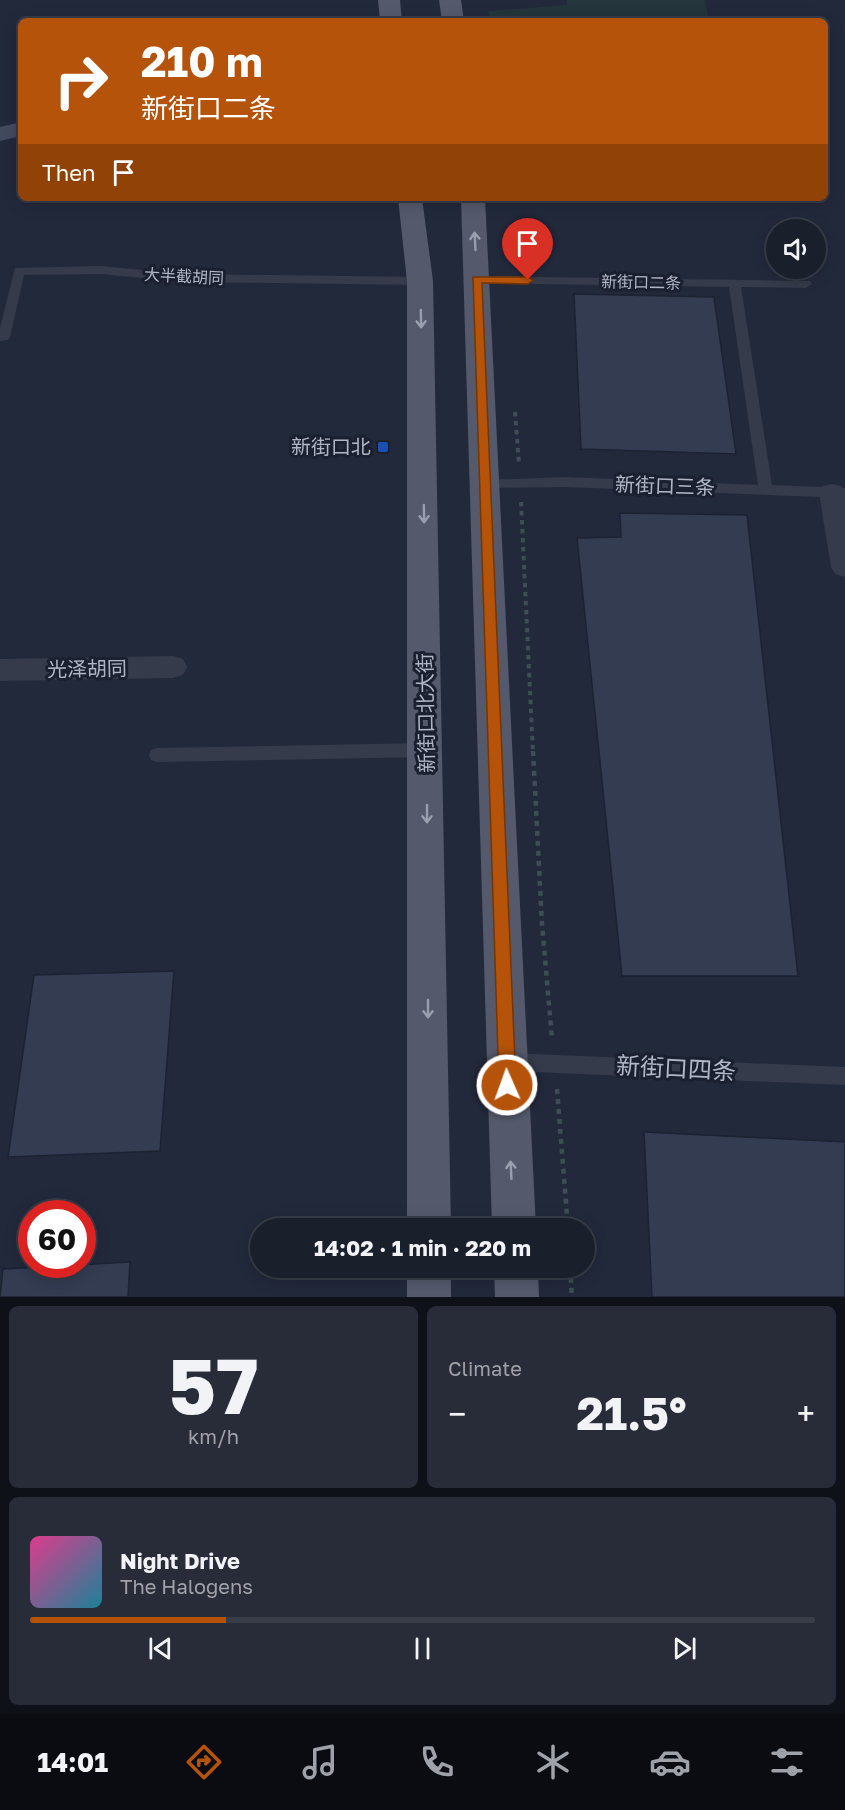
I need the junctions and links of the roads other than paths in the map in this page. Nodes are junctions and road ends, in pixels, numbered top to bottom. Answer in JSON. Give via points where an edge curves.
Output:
{"nodes":[{"id":1,"x":389,"y":0,"type":"edge"},
{"id":2,"x":450,"y":0,"type":"edge"},
{"id":3,"x":391,"y":18,"type":"edge"},
{"id":4,"x":453,"y":18,"type":"edge"},
{"id":5,"x":18,"y":130,"type":"edge"},
{"id":6,"x":0,"y":134,"type":"edge"},
{"id":7,"x":410,"y":201,"type":"edge"},
{"id":8,"x":473,"y":201,"type":"edge"},
{"id":9,"x":476,"y":280,"type":"junction"},
{"id":10,"x":420,"y":281,"type":"junction"},
{"id":11,"x":734,"y":283,"type":"junction"},
{"id":12,"x":806,"y":284,"type":"dead end"},
{"id":13,"x":0,"y":338,"type":"edge"},
{"id":14,"x":484,"y":485,"type":"junction"},
{"id":15,"x":766,"y":490,"type":"junction"},
{"id":16,"x":839,"y":493,"type":"edge"},
{"id":17,"x":845,"y":567,"type":"edge"},
{"id":18,"x":173,"y":667,"type":"dead end"},
{"id":19,"x":0,"y":670,"type":"edge"},
{"id":20,"x":426,"y":750,"type":"junction"},
{"id":21,"x":157,"y":755,"type":"dead end"},
{"id":22,"x":506,"y":1062,"type":"junction"},
{"id":23,"x":845,"y":1076,"type":"edge"},
{"id":24,"x":429,"y":1218,"type":"edge"},
{"id":25,"x":514,"y":1218,"type":"edge"},
{"id":26,"x":429,"y":1278,"type":"edge"},
{"id":27,"x":516,"y":1278,"type":"edge"},
{"id":28,"x":429,"y":1297,"type":"edge"},
{"id":29,"x":517,"y":1297,"type":"edge"}],
"edges":[{"from":1,"to":3,"type":"main road"},
{"from":2,"to":4,"type":"main road"},
{"from":5,"to":6,"type":"street"},
{"from":7,"to":10,"type":"main road","name":"新街口北大街"},
{"from":9,"to":8,"type":"main road","one_way":true},
{"from":9,"to":11,"type":"lane","name":"新街口二条"},
{"from":9,"to":14,"type":"main road"},
{"from":10,"to":13,"type":"lane","name":"大半截胡同","via":[[186,278],[100,270],[19,272],[4,337]]},
{"from":10,"to":20,"type":"main road","name":"新街口北大街","one_way":true},
{"from":11,"to":12,"type":"lane","name":"新街口二条"},
{"from":11,"to":15,"type":"lane"},
{"from":14,"to":15,"type":"lane","name":"新街口三条","via":[[566,482]]},
{"from":14,"to":22,"type":"main road"},
{"from":15,"to":16,"type":"lane","name":"新街口三条"},
{"from":16,"to":17,"type":"street"},
{"from":18,"to":19,"type":"street","name":"光泽胡同"},
{"from":20,"to":21,"type":"lane"},
{"from":20,"to":24,"type":"main road","name":"新街口北大街","one_way":true},
{"from":22,"to":23,"type":"lane","name":"新街口四条"},
{"from":25,"to":22,"type":"main road","one_way":true},
{"from":26,"to":28,"type":"main road"},
{"from":27,"to":29,"type":"main road"}]}
